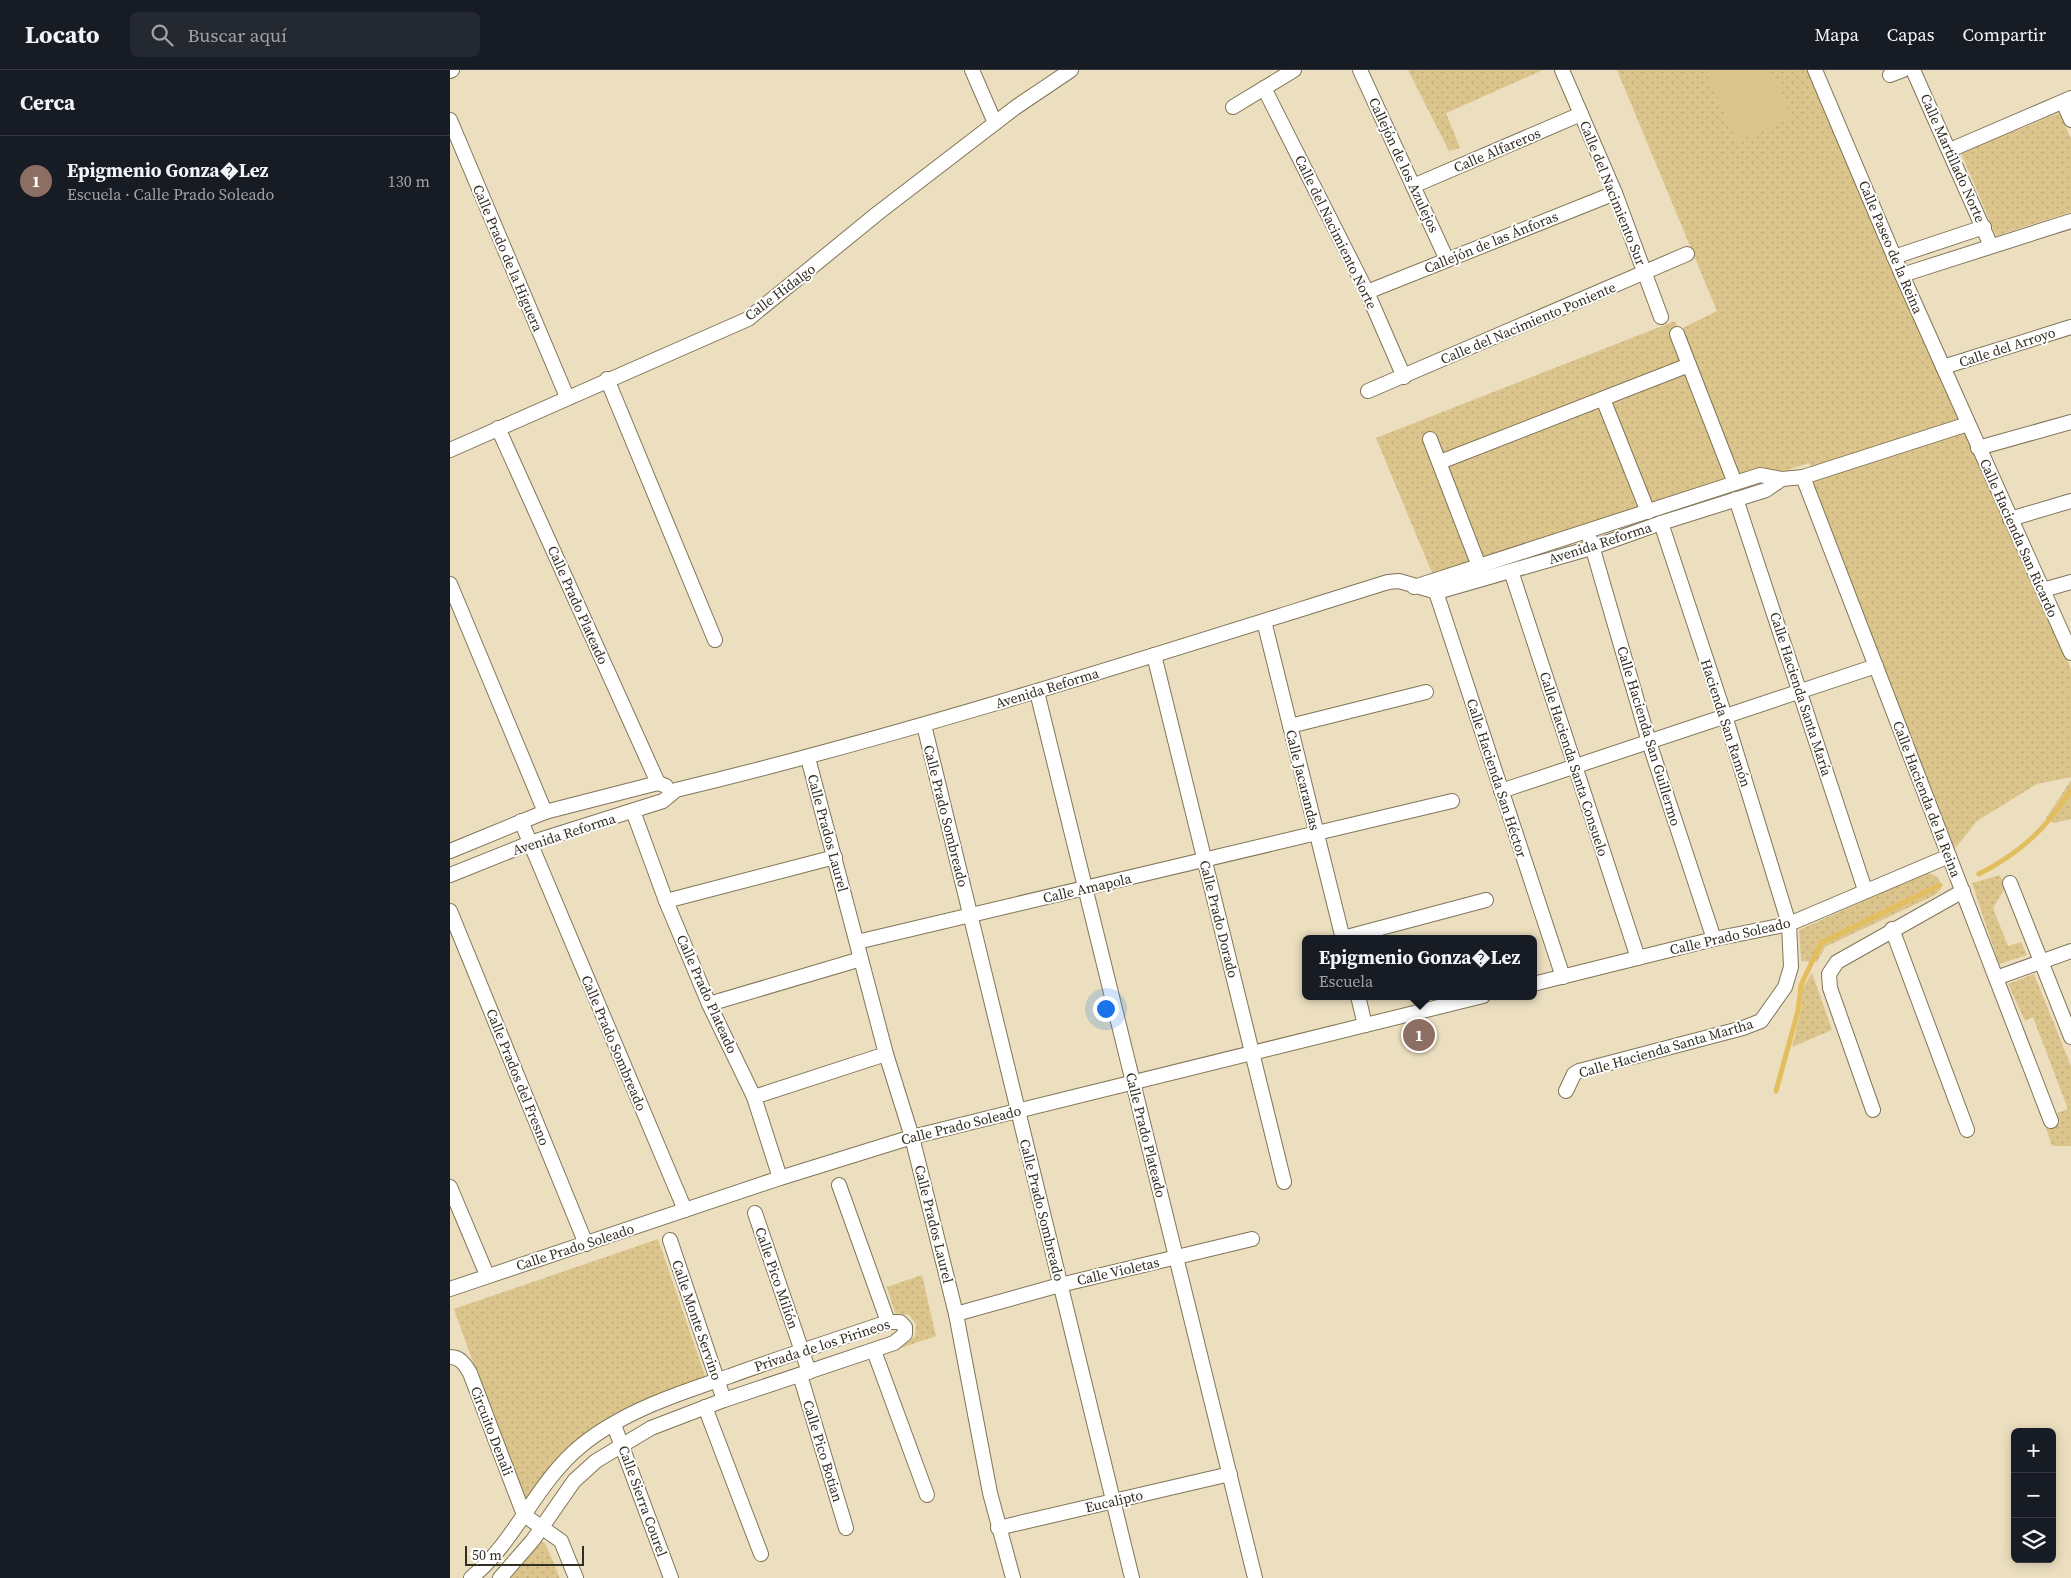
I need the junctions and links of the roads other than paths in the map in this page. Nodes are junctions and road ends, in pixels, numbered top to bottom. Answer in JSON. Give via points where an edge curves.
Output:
{"nodes":[{"id":1,"x":972,"y":70,"type":"edge"},
{"id":2,"x":1071,"y":70,"type":"edge"},
{"id":3,"x":1294,"y":70,"type":"edge"},
{"id":4,"x":1360,"y":70,"type":"edge"},
{"id":5,"x":1562,"y":70,"type":"edge"},
{"id":6,"x":1815,"y":70,"type":"edge"},
{"id":7,"x":1914,"y":70,"type":"edge"},
{"id":8,"x":1264,"y":88,"type":"junction"},
{"id":9,"x":2067,"y":100,"type":"edge"},
{"id":10,"x":1234,"y":107,"type":"dead end"},
{"id":11,"x":1581,"y":114,"type":"junction"},
{"id":12,"x":450,"y":120,"type":"edge"},
{"id":13,"x":2071,"y":120,"type":"edge"},
{"id":14,"x":995,"y":123,"type":"junction"},
{"id":15,"x":1950,"y":150,"type":"junction"},
{"id":16,"x":1414,"y":186,"type":"junction"},
{"id":17,"x":1615,"y":192,"type":"junction"},
{"id":18,"x":2071,"y":221,"type":"edge"},
{"id":19,"x":1984,"y":227,"type":"junction"},
{"id":20,"x":1991,"y":246,"type":"junction"},
{"id":21,"x":1687,"y":254,"type":"dead end"},
{"id":22,"x":1894,"y":256,"type":"junction"},
{"id":23,"x":1447,"y":260,"type":"junction"},
{"id":24,"x":1644,"y":273,"type":"junction"},
{"id":25,"x":1902,"y":275,"type":"junction"},
{"id":26,"x":1367,"y":292,"type":"junction"},
{"id":27,"x":1660,"y":317,"type":"dead end"},
{"id":28,"x":2071,"y":327,"type":"edge"},
{"id":29,"x":1677,"y":334,"type":"dead end"},
{"id":30,"x":1689,"y":365,"type":"junction"},
{"id":31,"x":1943,"y":367,"type":"junction"},
{"id":32,"x":1404,"y":377,"type":"junction"},
{"id":33,"x":607,"y":379,"type":"junction"},
{"id":34,"x":1368,"y":391,"type":"dead end"},
{"id":35,"x":567,"y":397,"type":"junction"},
{"id":36,"x":1604,"y":399,"type":"junction"},
{"id":37,"x":2071,"y":422,"type":"edge"},
{"id":38,"x":1968,"y":424,"type":"junction"},
{"id":39,"x":498,"y":428,"type":"junction"},
{"id":40,"x":1430,"y":439,"type":"dead end"},
{"id":41,"x":1978,"y":448,"type":"junction"},
{"id":42,"x":450,"y":450,"type":"edge"},
{"id":43,"x":1440,"y":462,"type":"junction"},
{"id":44,"x":1803,"y":477,"type":"junction"},
{"id":45,"x":1782,"y":479,"type":"junction"},
{"id":46,"x":1736,"y":483,"type":"junction"},
{"id":47,"x":1736,"y":499,"type":"junction"},
{"id":48,"x":2071,"y":500,"type":"edge"},
{"id":49,"x":1648,"y":512,"type":"junction"},
{"id":50,"x":2010,"y":519,"type":"junction"},
{"id":51,"x":1661,"y":523,"type":"junction"},
{"id":52,"x":1589,"y":531,"type":"junction"},
{"id":53,"x":1590,"y":548,"type":"junction"},
{"id":54,"x":1479,"y":565,"type":"junction"},
{"id":55,"x":1511,"y":571,"type":"junction"},
{"id":56,"x":1484,"y":580,"type":"junction"},
{"id":57,"x":2071,"y":582,"type":"edge"},
{"id":58,"x":450,"y":584,"type":"edge"},
{"id":59,"x":1434,"y":586,"type":"junction"},
{"id":60,"x":2043,"y":590,"type":"junction"},
{"id":61,"x":1264,"y":621,"type":"junction"},
{"id":62,"x":716,"y":640,"type":"dead end"},
{"id":63,"x":2071,"y":653,"type":"edge"},
{"id":64,"x":1154,"y":655,"type":"junction"},
{"id":65,"x":1876,"y":666,"type":"junction"},
{"id":66,"x":1037,"y":692,"type":"junction"},
{"id":67,"x":1426,"y":692,"type":"dead end"},
{"id":68,"x":1800,"y":692,"type":"junction"},
{"id":69,"x":1725,"y":716,"type":"junction"},
{"id":70,"x":924,"y":725,"type":"junction"},
{"id":71,"x":1290,"y":726,"type":"junction"},
{"id":72,"x":1649,"y":742,"type":"junction"},
{"id":73,"x":808,"y":758,"type":"junction"},
{"id":74,"x":1575,"y":766,"type":"junction"},
{"id":75,"x":658,"y":783,"type":"junction"},
{"id":76,"x":676,"y":790,"type":"junction"},
{"id":77,"x":1501,"y":791,"type":"junction"},
{"id":78,"x":1452,"y":801,"type":"dead end"},
{"id":79,"x":632,"y":811,"type":"junction"},
{"id":80,"x":545,"y":812,"type":"junction"},
{"id":81,"x":521,"y":821,"type":"junction"},
{"id":82,"x":1317,"y":833,"type":"junction"},
{"id":83,"x":530,"y":843,"type":"junction"},
{"id":84,"x":450,"y":851,"type":"edge"},
{"id":85,"x":1949,"y":856,"type":"junction"},
{"id":86,"x":835,"y":857,"type":"junction"},
{"id":87,"x":1204,"y":860,"type":"junction"},
{"id":88,"x":450,"y":875,"type":"edge"},
{"id":89,"x":2010,"y":883,"type":"dead end"},
{"id":90,"x":1085,"y":888,"type":"junction"},
{"id":91,"x":1865,"y":890,"type":"junction"},
{"id":92,"x":1963,"y":891,"type":"junction"},
{"id":93,"x":666,"y":900,"type":"junction"},
{"id":94,"x":1486,"y":900,"type":"dead end"},
{"id":95,"x":450,"y":911,"type":"edge"},
{"id":96,"x":970,"y":915,"type":"junction"},
{"id":97,"x":1789,"y":924,"type":"junction"},
{"id":98,"x":1892,"y":930,"type":"junction"},
{"id":99,"x":1342,"y":935,"type":"edge"},
{"id":100,"x":1354,"y":935,"type":"edge"},
{"id":101,"x":1714,"y":939,"type":"junction"},
{"id":102,"x":857,"y":942,"type":"junction"},
{"id":103,"x":2071,"y":951,"type":"edge"},
{"id":104,"x":1638,"y":958,"type":"junction"},
{"id":105,"x":861,"y":959,"type":"junction"},
{"id":106,"x":2041,"y":962,"type":"junction"},
{"id":107,"x":1563,"y":976,"type":"junction"},
{"id":108,"x":1996,"y":978,"type":"junction"},
{"id":109,"x":1537,"y":983,"type":"edge"},
{"id":110,"x":1359,"y":1000,"type":"edge"},
{"id":111,"x":1467,"y":1000,"type":"edge"},
{"id":112,"x":709,"y":1004,"type":"junction"},
{"id":113,"x":1365,"y":1025,"type":"junction"},
{"id":114,"x":2071,"y":1037,"type":"edge"},
{"id":115,"x":1252,"y":1053,"type":"junction"},
{"id":116,"x":886,"y":1054,"type":"junction"},
{"id":117,"x":1133,"y":1082,"type":"junction"},
{"id":118,"x":1566,"y":1091,"type":"dead end"},
{"id":119,"x":754,"y":1097,"type":"junction"},
{"id":120,"x":1873,"y":1110,"type":"dead end"},
{"id":121,"x":1018,"y":1111,"type":"junction"},
{"id":122,"x":2051,"y":1121,"type":"dead end"},
{"id":123,"x":1967,"y":1130,"type":"dead end"},
{"id":124,"x":912,"y":1137,"type":"junction"},
{"id":125,"x":780,"y":1178,"type":"junction"},
{"id":126,"x":1284,"y":1182,"type":"dead end"},
{"id":127,"x":839,"y":1185,"type":"dead end"},
{"id":128,"x":450,"y":1187,"type":"edge"},
{"id":129,"x":684,"y":1210,"type":"junction"},
{"id":130,"x":755,"y":1213,"type":"dead end"},
{"id":131,"x":1252,"y":1239,"type":"dead end"},
{"id":132,"x":670,"y":1240,"type":"dead end"},
{"id":133,"x":586,"y":1244,"type":"junction"},
{"id":134,"x":1176,"y":1257,"type":"junction"},
{"id":135,"x":487,"y":1275,"type":"junction"},
{"id":136,"x":1060,"y":1285,"type":"junction"},
{"id":137,"x":450,"y":1289,"type":"edge"},
{"id":138,"x":956,"y":1314,"type":"junction"},
{"id":139,"x":888,"y":1322,"type":"junction"},
{"id":140,"x":802,"y":1351,"type":"junction"},
{"id":141,"x":874,"y":1351,"type":"junction"},
{"id":142,"x":450,"y":1357,"type":"edge"},
{"id":143,"x":804,"y":1374,"type":"junction"},
{"id":144,"x":717,"y":1380,"type":"junction"},
{"id":145,"x":724,"y":1400,"type":"junction"},
{"id":146,"x":705,"y":1407,"type":"junction"},
{"id":147,"x":614,"y":1425,"type":"junction"},
{"id":148,"x":623,"y":1445,"type":"junction"},
{"id":149,"x":1230,"y":1474,"type":"junction"},
{"id":150,"x":926,"y":1495,"type":"dead end"},
{"id":151,"x":1113,"y":1502,"type":"junction"},
{"id":152,"x":524,"y":1515,"type":"junction"},
{"id":153,"x":542,"y":1525,"type":"junction"},
{"id":154,"x":846,"y":1528,"type":"dead end"},
{"id":155,"x":998,"y":1528,"type":"junction"},
{"id":156,"x":761,"y":1554,"type":"dead end"},
{"id":157,"x":471,"y":1578,"type":"edge"},
{"id":158,"x":500,"y":1578,"type":"edge"},
{"id":159,"x":576,"y":1578,"type":"edge"},
{"id":160,"x":672,"y":1578,"type":"edge"},
{"id":161,"x":1013,"y":1578,"type":"edge"},
{"id":162,"x":1132,"y":1578,"type":"edge"},
{"id":163,"x":1255,"y":1578,"type":"edge"}],
"edges":[{"from":1,"to":14,"type":"street"},
{"from":2,"to":14,"type":"street","name":"Calle Hidalgo"},
{"from":3,"to":8,"type":"street"},
{"from":4,"to":16,"type":"street","name":"Callejón de los Azulejos"},
{"from":5,"to":11,"type":"street","name":"Calle del Nacimiento Sur"},
{"from":6,"to":22,"type":"street","name":"Calle Paseo de la Reina"},
{"from":7,"to":15,"type":"street","name":"Calle Martillado Norte"},
{"from":8,"to":10,"type":"street"},
{"from":8,"to":26,"type":"street","name":"Calle del Nacimiento Norte"},
{"from":9,"to":13,"type":"street"},
{"from":9,"to":15,"type":"street"},
{"from":11,"to":16,"type":"street","name":"Calle Alfareros"},
{"from":11,"to":17,"type":"street","name":"Calle del Nacimiento Sur"},
{"from":12,"to":35,"type":"street","name":"Calle Prado de la Higuera"},
{"from":14,"to":33,"type":"street","name":"Calle Hidalgo","via":[[748,318]]},
{"from":15,"to":19,"type":"street","name":"Calle Martillado Norte"},
{"from":16,"to":23,"type":"street","name":"Callejón de los Azulejos"},
{"from":17,"to":23,"type":"street","name":"Callejón de las Ánforas"},
{"from":17,"to":24,"type":"street","name":"Calle del Nacimiento Sur"},
{"from":18,"to":20,"type":"street"},
{"from":19,"to":20,"type":"street","name":"Calle Martillado Norte"},
{"from":19,"to":22,"type":"street"},
{"from":20,"to":25,"type":"street"},
{"from":21,"to":24,"type":"street","name":"Calle del Nacimiento Poniente"},
{"from":22,"to":25,"type":"street","name":"Calle Paseo de la Reina"},
{"from":23,"to":26,"type":"street","name":"Callejón de las Ánforas"},
{"from":24,"to":27,"type":"street","name":"Calle del Nacimiento Sur"},
{"from":24,"to":32,"type":"street","name":"Calle del Nacimiento Poniente"},
{"from":25,"to":31,"type":"street","name":"Calle Paseo de la Reina"},
{"from":26,"to":32,"type":"street","name":"Calle del Nacimiento Norte"},
{"from":28,"to":31,"type":"street","name":"Calle del Arroyo"},
{"from":29,"to":30,"type":"street"},
{"from":30,"to":36,"type":"street"},
{"from":30,"to":46,"type":"street"},
{"from":31,"to":38,"type":"street","name":"Calle Paseo de la Reina"},
{"from":32,"to":34,"type":"street","name":"Calle del Nacimiento Poniente"},
{"from":33,"to":35,"type":"street","name":"Calle Hidalgo"},
{"from":33,"to":62,"type":"street"},
{"from":35,"to":39,"type":"street","name":"Calle Hidalgo"},
{"from":36,"to":43,"type":"street"},
{"from":36,"to":49,"type":"street"},
{"from":37,"to":41,"type":"street"},
{"from":38,"to":41,"type":"street","name":"Calle Hacienda San Ricardo"},
{"from":38,"to":44,"type":"street","name":"Avenida Reforma"},
{"from":39,"to":42,"type":"street","name":"Calle Hidalgo"},
{"from":39,"to":75,"type":"street","name":"Calle Prado Plateado"},
{"from":40,"to":43,"type":"street"},
{"from":41,"to":50,"type":"street","name":"Calle Hacienda San Ricardo"},
{"from":43,"to":54,"type":"street"},
{"from":44,"to":45,"type":"street","name":"Avenida Reforma"},
{"from":44,"to":65,"type":"street","name":"Calle Hacienda de la Reina"},
{"from":45,"to":46,"type":"street","name":"Avenida Reforma","via":[[1760,474]]},
{"from":45,"to":47,"type":"street","name":"Avenida Reforma","via":[[1766,490]]},
{"from":46,"to":49,"type":"street","name":"Avenida Reforma"},
{"from":47,"to":51,"type":"street","name":"Avenida Reforma"},
{"from":47,"to":68,"type":"street","name":"Calle Hacienda Santa María"},
{"from":48,"to":50,"type":"street"},
{"from":49,"to":52,"type":"street","name":"Avenida Reforma"},
{"from":50,"to":60,"type":"street","name":"Calle Hacienda San Ricardo"},
{"from":51,"to":53,"type":"street","name":"Avenida Reforma"},
{"from":51,"to":69,"type":"street","name":"Hacienda San Ramón"},
{"from":52,"to":53,"type":"street","name":"Calle Hacienda San Guillermo"},
{"from":52,"to":54,"type":"street","name":"Avenida Reforma"},
{"from":53,"to":55,"type":"street","name":"Avenida Reforma"},
{"from":53,"to":72,"type":"street","name":"Calle Hacienda San Guillermo"},
{"from":54,"to":56,"type":"street"},
{"from":54,"to":59,"type":"street","name":"Avenida Reforma"},
{"from":55,"to":56,"type":"street","name":"Avenida Reforma"},
{"from":55,"to":74,"type":"street","name":"Calle Hacienda Santa Consuelo"},
{"from":56,"to":59,"type":"street","name":"Avenida Reforma"},
{"from":57,"to":60,"type":"street"},
{"from":58,"to":80,"type":"street"},
{"from":59,"to":61,"type":"street","name":"Avenida Reforma","via":[[1414,587],[1399,581],[1388,582]]},
{"from":59,"to":77,"type":"street","name":"Calle Hacienda San Héctor"},
{"from":60,"to":63,"type":"street","name":"Calle Hacienda San Ricardo"},
{"from":61,"to":64,"type":"street","name":"Avenida Reforma"},
{"from":61,"to":71,"type":"street","name":"Calle Jacarandas"},
{"from":64,"to":66,"type":"street","name":"Avenida Reforma"},
{"from":64,"to":87,"type":"street","name":"Calle Prado Dorado"},
{"from":65,"to":68,"type":"street"},
{"from":65,"to":85,"type":"street","name":"Calle Hacienda de la Reina"},
{"from":66,"to":70,"type":"street","name":"Avenida Reforma"},
{"from":66,"to":90,"type":"street","name":"Calle Prado Plateado"},
{"from":67,"to":71,"type":"street"},
{"from":68,"to":69,"type":"street"},
{"from":68,"to":91,"type":"street","name":"Calle Hacienda Santa María"},
{"from":69,"to":72,"type":"street"},
{"from":69,"to":97,"type":"street","name":"Hacienda San Ramón"},
{"from":70,"to":73,"type":"street","name":"Avenida Reforma"},
{"from":70,"to":96,"type":"street","name":"Calle Prado Sombreado"},
{"from":71,"to":82,"type":"street","name":"Calle Jacarandas"},
{"from":72,"to":74,"type":"street"},
{"from":72,"to":101,"type":"street","name":"Calle Hacienda San Guillermo"},
{"from":73,"to":76,"type":"street","name":"Avenida Reforma"},
{"from":73,"to":86,"type":"street","name":"Calle Prados Laurel"},
{"from":74,"to":77,"type":"street"},
{"from":74,"to":104,"type":"street","name":"Calle Hacienda Santa Consuelo"},
{"from":75,"to":76,"type":"street"},
{"from":75,"to":80,"type":"street","name":"Avenida Reforma"},
{"from":76,"to":79,"type":"street","name":"Avenida Reforma","via":[[663,801]]},
{"from":77,"to":107,"type":"street","name":"Calle Hacienda San Héctor"},
{"from":78,"to":82,"type":"street","name":"Calle Amapola"},
{"from":79,"to":83,"type":"street","name":"Avenida Reforma"},
{"from":79,"to":93,"type":"street","name":"Calle Prado Plateado"},
{"from":80,"to":81,"type":"street","name":"Avenida Reforma"},
{"from":81,"to":83,"type":"street","name":"Calle Prado Sombreado"},
{"from":81,"to":84,"type":"street","name":"Avenida Reforma"},
{"from":82,"to":87,"type":"street","name":"Calle Amapola"},
{"from":82,"to":99,"type":"street","name":"Calle Jacarandas"},
{"from":83,"to":88,"type":"street","name":"Avenida Reforma"},
{"from":83,"to":129,"type":"street","name":"Calle Prado Sombreado"},
{"from":85,"to":91,"type":"street","name":"Calle Prado Soleado"},
{"from":85,"to":92,"type":"street","name":"Calle Hacienda de la Reina"},
{"from":86,"to":93,"type":"street"},
{"from":86,"to":102,"type":"street","name":"Calle Prados Laurel"},
{"from":87,"to":90,"type":"street","name":"Calle Amapola"},
{"from":87,"to":115,"type":"street","name":"Calle Prado Dorado"},
{"from":89,"to":106,"type":"street"},
{"from":90,"to":96,"type":"street","name":"Calle Amapola"},
{"from":90,"to":117,"type":"street","name":"Calle Prado Plateado"},
{"from":91,"to":97,"type":"street","name":"Calle Prado Soleado"},
{"from":92,"to":98,"type":"street"},
{"from":92,"to":108,"type":"street","name":"Calle Hacienda de la Reina"},
{"from":93,"to":112,"type":"street","name":"Calle Prado Plateado"},
{"from":94,"to":100,"type":"street"},
{"from":95,"to":133,"type":"street","name":"Calle Prados del Fresno"},
{"from":96,"to":102,"type":"street","name":"Calle Amapola"},
{"from":96,"to":121,"type":"street","name":"Calle Prado Sombreado"},
{"from":97,"to":101,"type":"street","name":"Calle Prado Soleado"},
{"from":97,"to":118,"type":"street","name":"Calle Hacienda Santa Martha","via":[[1791,967],[1785,987],[1761,1021],[1579,1071],[1574,1074]]},
{"from":98,"to":120,"type":"street","via":[[1837,962],[1829,974],[1830,988]]},
{"from":98,"to":123,"type":"street"},
{"from":101,"to":104,"type":"street","name":"Calle Prado Soleado"},
{"from":102,"to":105,"type":"street","name":"Calle Prados Laurel"},
{"from":103,"to":106,"type":"street"},
{"from":104,"to":107,"type":"street","name":"Calle Prado Soleado"},
{"from":105,"to":112,"type":"street"},
{"from":105,"to":116,"type":"street","name":"Calle Prados Laurel"},
{"from":106,"to":108,"type":"street"},
{"from":106,"to":114,"type":"street"},
{"from":107,"to":109,"type":"street","name":"Calle Prado Soleado"},
{"from":108,"to":122,"type":"street","name":"Calle Hacienda de la Reina"},
{"from":110,"to":113,"type":"street"},
{"from":111,"to":113,"type":"street","name":"Calle Prado Soleado"},
{"from":112,"to":119,"type":"street","name":"Calle Prado Plateado"},
{"from":113,"to":115,"type":"street","name":"Calle Prado Soleado"},
{"from":115,"to":117,"type":"street","name":"Calle Prado Soleado"},
{"from":115,"to":126,"type":"street","name":"Calle Prado Dorado"},
{"from":116,"to":119,"type":"street"},
{"from":116,"to":124,"type":"street","name":"Calle Prados Laurel"},
{"from":117,"to":121,"type":"street","name":"Calle Prado Soleado"},
{"from":117,"to":134,"type":"street","name":"Calle Prado Plateado"},
{"from":119,"to":125,"type":"street","name":"Calle Prado Plateado"},
{"from":121,"to":124,"type":"street","name":"Calle Prado Soleado"},
{"from":121,"to":136,"type":"street","name":"Calle Prado Sombreado"},
{"from":124,"to":125,"type":"street","name":"Calle Prado Soleado"},
{"from":124,"to":138,"type":"street","name":"Calle Prados Laurel"},
{"from":125,"to":129,"type":"street","name":"Calle Prado Soleado"},
{"from":127,"to":139,"type":"street"},
{"from":128,"to":135,"type":"street"},
{"from":129,"to":133,"type":"street","name":"Calle Prado Soleado"},
{"from":130,"to":140,"type":"street","name":"Calle Pico Milión"},
{"from":131,"to":134,"type":"street","name":"Calle Violetas"},
{"from":132,"to":144,"type":"street","name":"Calle Monte Servino"},
{"from":133,"to":135,"type":"street","name":"Calle Prado Soleado"},
{"from":134,"to":136,"type":"street","name":"Calle Violetas"},
{"from":134,"to":149,"type":"street","name":"Calle Prado Plateado"},
{"from":135,"to":137,"type":"street","name":"Calle Prado Soleado"},
{"from":136,"to":138,"type":"street","name":"Calle Violetas"},
{"from":136,"to":151,"type":"street","name":"Calle Prado Sombreado"},
{"from":138,"to":155,"type":"street","name":"Calle Prados Laurel"},
{"from":139,"to":140,"type":"street","name":"Privada de los Pirineos"},
{"from":139,"to":141,"type":"street","name":"Privada de los Pirineos","via":[[900,1322],[906,1327],[905,1334],[894,1343]]},
{"from":140,"to":143,"type":"street","name":"Calle Pico Milión"},
{"from":140,"to":144,"type":"street","name":"Privada de los Pirineos"},
{"from":141,"to":143,"type":"street","name":"Privada de los Pirineos"},
{"from":141,"to":150,"type":"street"},
{"from":142,"to":152,"type":"street","name":"Circuito Denali","via":[[456,1357],[470,1374]]},
{"from":143,"to":145,"type":"street","name":"Privada de los Pirineos"},
{"from":143,"to":154,"type":"street","name":"Calle Pico Botian"},
{"from":144,"to":145,"type":"street","name":"Calle Monte Servino"},
{"from":144,"to":147,"type":"street","name":"Privada de los Pirineos","via":[[643,1409]]},
{"from":145,"to":146,"type":"street","name":"Privada de los Pirineos"},
{"from":146,"to":148,"type":"street","name":"Privada de los Pirineos","via":[[673,1418]]},
{"from":146,"to":156,"type":"street"},
{"from":147,"to":148,"type":"street","name":"Calle Sierra Courel"},
{"from":147,"to":152,"type":"street","name":"Privada de los Pirineos","via":[[583,1444],[561,1465],[543,1484]]},
{"from":148,"to":153,"type":"street","name":"Privada de los Pirineos","via":[[596,1461],[574,1481]]},
{"from":148,"to":160,"type":"street","name":"Calle Sierra Courel"},
{"from":149,"to":151,"type":"street","name":"Eucalipto"},
{"from":149,"to":163,"type":"street","name":"Calle Prado Plateado"},
{"from":151,"to":155,"type":"street","name":"Eucalipto"},
{"from":151,"to":162,"type":"street","name":"Calle Prado Sombreado"},
{"from":152,"to":153,"type":"street"},
{"from":152,"to":157,"type":"street","name":"Privada de los Pirineos","via":[[501,1549]]},
{"from":153,"to":158,"type":"street","name":"Privada de los Pirineos"},
{"from":153,"to":159,"type":"street","via":[[561,1541]]},
{"from":155,"to":161,"type":"street","name":"Calle Prados Laurel"}]}
